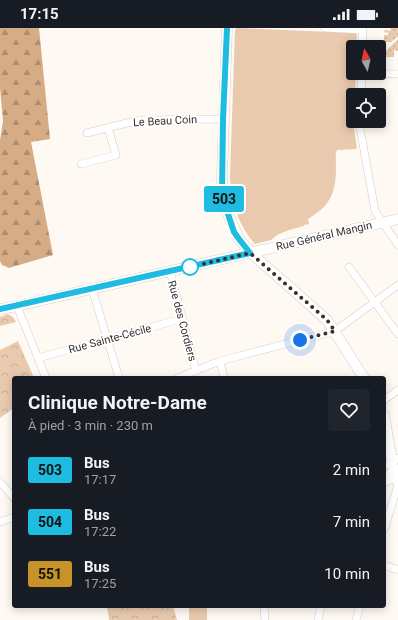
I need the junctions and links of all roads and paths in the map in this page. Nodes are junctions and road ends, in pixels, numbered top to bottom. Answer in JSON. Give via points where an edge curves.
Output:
{"nodes":[{"id":1,"x":227,"y":28,"type":"edge"},
{"id":2,"x":326,"y":28,"type":"edge"},
{"id":3,"x":362,"y":29,"type":"edge"},
{"id":4,"x":362,"y":40,"type":"edge"},
{"id":5,"x":386,"y":74,"type":"edge"},
{"id":6,"x":398,"y":74,"type":"edge"},
{"id":7,"x":223,"y":119,"type":"junction"},
{"id":8,"x":108,"y":128,"type":"junction"},
{"id":9,"x":360,"y":128,"type":"edge"},
{"id":10,"x":87,"y":132,"type":"dead end"},
{"id":11,"x":81,"y":164,"type":"dead end"},
{"id":12,"x":398,"y":219,"type":"edge"},
{"id":13,"x":382,"y":223,"type":"junction"},
{"id":14,"x":398,"y":245,"type":"edge"},
{"id":15,"x":250,"y":253,"type":"junction"},
{"id":16,"x":349,"y":267,"type":"dead end"},
{"id":17,"x":170,"y":271,"type":"junction"},
{"id":18,"x":398,"y":285,"type":"edge"},
{"id":19,"x":92,"y":289,"type":"junction"},
{"id":20,"x":375,"y":302,"type":"junction"},
{"id":21,"x":17,"y":306,"type":"junction"},
{"id":22,"x":0,"y":311,"type":"edge"},
{"id":23,"x":181,"y":319,"type":"junction"},
{"id":24,"x":335,"y":331,"type":"junction"},
{"id":25,"x":398,"y":334,"type":"edge"},
{"id":26,"x":107,"y":339,"type":"junction"},
{"id":27,"x":38,"y":358,"type":"junction"},
{"id":28,"x":220,"y":361,"type":"junction"},
{"id":29,"x":196,"y":371,"type":"junction"},
{"id":30,"x":45,"y":376,"type":"edge"},
{"id":31,"x":118,"y":376,"type":"edge"},
{"id":32,"x":182,"y":376,"type":"edge"},
{"id":33,"x":224,"y":376,"type":"edge"},
{"id":34,"x":363,"y":376,"type":"edge"},
{"id":35,"x":398,"y":390,"type":"edge"},
{"id":36,"x":386,"y":399,"type":"edge"},
{"id":37,"x":386,"y":425,"type":"edge"},
{"id":38,"x":393,"y":475,"type":"edge"},
{"id":39,"x":0,"y":482,"type":"edge"},
{"id":40,"x":12,"y":496,"type":"edge"},
{"id":41,"x":12,"y":518,"type":"edge"},
{"id":42,"x":386,"y":518,"type":"edge"},
{"id":43,"x":0,"y":522,"type":"edge"},
{"id":44,"x":386,"y":567,"type":"edge"},
{"id":45,"x":398,"y":570,"type":"edge"},
{"id":46,"x":264,"y":608,"type":"edge"},
{"id":47,"x":321,"y":608,"type":"edge"},
{"id":48,"x":359,"y":608,"type":"edge"},
{"id":49,"x":265,"y":620,"type":"edge"},
{"id":50,"x":318,"y":620,"type":"edge"},
{"id":51,"x":356,"y":620,"type":"edge"}],
"edges":[{"from":1,"to":7,"type":"street"},
{"from":2,"to":3,"type":"street"},
{"from":3,"to":4,"type":"street"},
{"from":5,"to":6,"type":"street"},
{"from":7,"to":8,"type":"street","name":"Le Beau Coin","via":[[139,120]]},
{"from":7,"to":15,"type":"street","via":[[222,193],[234,232]]},
{"from":8,"to":10,"type":"street","name":"Le Beau Coin"},
{"from":8,"to":11,"type":"street","via":[[116,155]]},
{"from":9,"to":13,"type":"street","via":[[375,211]]},
{"from":12,"to":13,"type":"street","name":"Rue Général Mangin"},
{"from":13,"to":14,"type":"street"},
{"from":13,"to":15,"type":"street","name":"Rue Général Mangin"},
{"from":15,"to":17,"type":"street","name":"Rue Général Mangin"},
{"from":15,"to":24,"type":"street","via":[[327,320]]},
{"from":16,"to":20,"type":"street"},
{"from":17,"to":19,"type":"street","name":"Rue Général Mangin"},
{"from":17,"to":23,"type":"street","name":"Rue des Cordiers"},
{"from":18,"to":20,"type":"street"},
{"from":19,"to":21,"type":"street","name":"Rue Général Mangin"},
{"from":19,"to":26,"type":"street"},
{"from":20,"to":24,"type":"street"},
{"from":20,"to":25,"type":"street"},
{"from":21,"to":22,"type":"street","name":"Rue Général Mangin"},
{"from":21,"to":27,"type":"street"},
{"from":23,"to":26,"type":"street","name":"Rue Sainte-Cécile"},
{"from":23,"to":29,"type":"street","name":"Rue des Cordiers"},
{"from":24,"to":28,"type":"street"},
{"from":24,"to":34,"type":"street"},
{"from":26,"to":27,"type":"street","name":"Rue Sainte-Cécile"},
{"from":26,"to":31,"type":"street"},
{"from":27,"to":30,"type":"street"},
{"from":28,"to":29,"type":"street"},
{"from":28,"to":33,"type":"street"},
{"from":29,"to":32,"type":"street"},
{"from":35,"to":36,"type":"street"},
{"from":37,"to":38,"type":"street"},
{"from":38,"to":42,"type":"street"},
{"from":39,"to":40,"type":"street"},
{"from":41,"to":43,"type":"street"},
{"from":44,"to":45,"type":"street"},
{"from":46,"to":49,"type":"street"},
{"from":47,"to":50,"type":"street"},
{"from":48,"to":51,"type":"street"}]}
